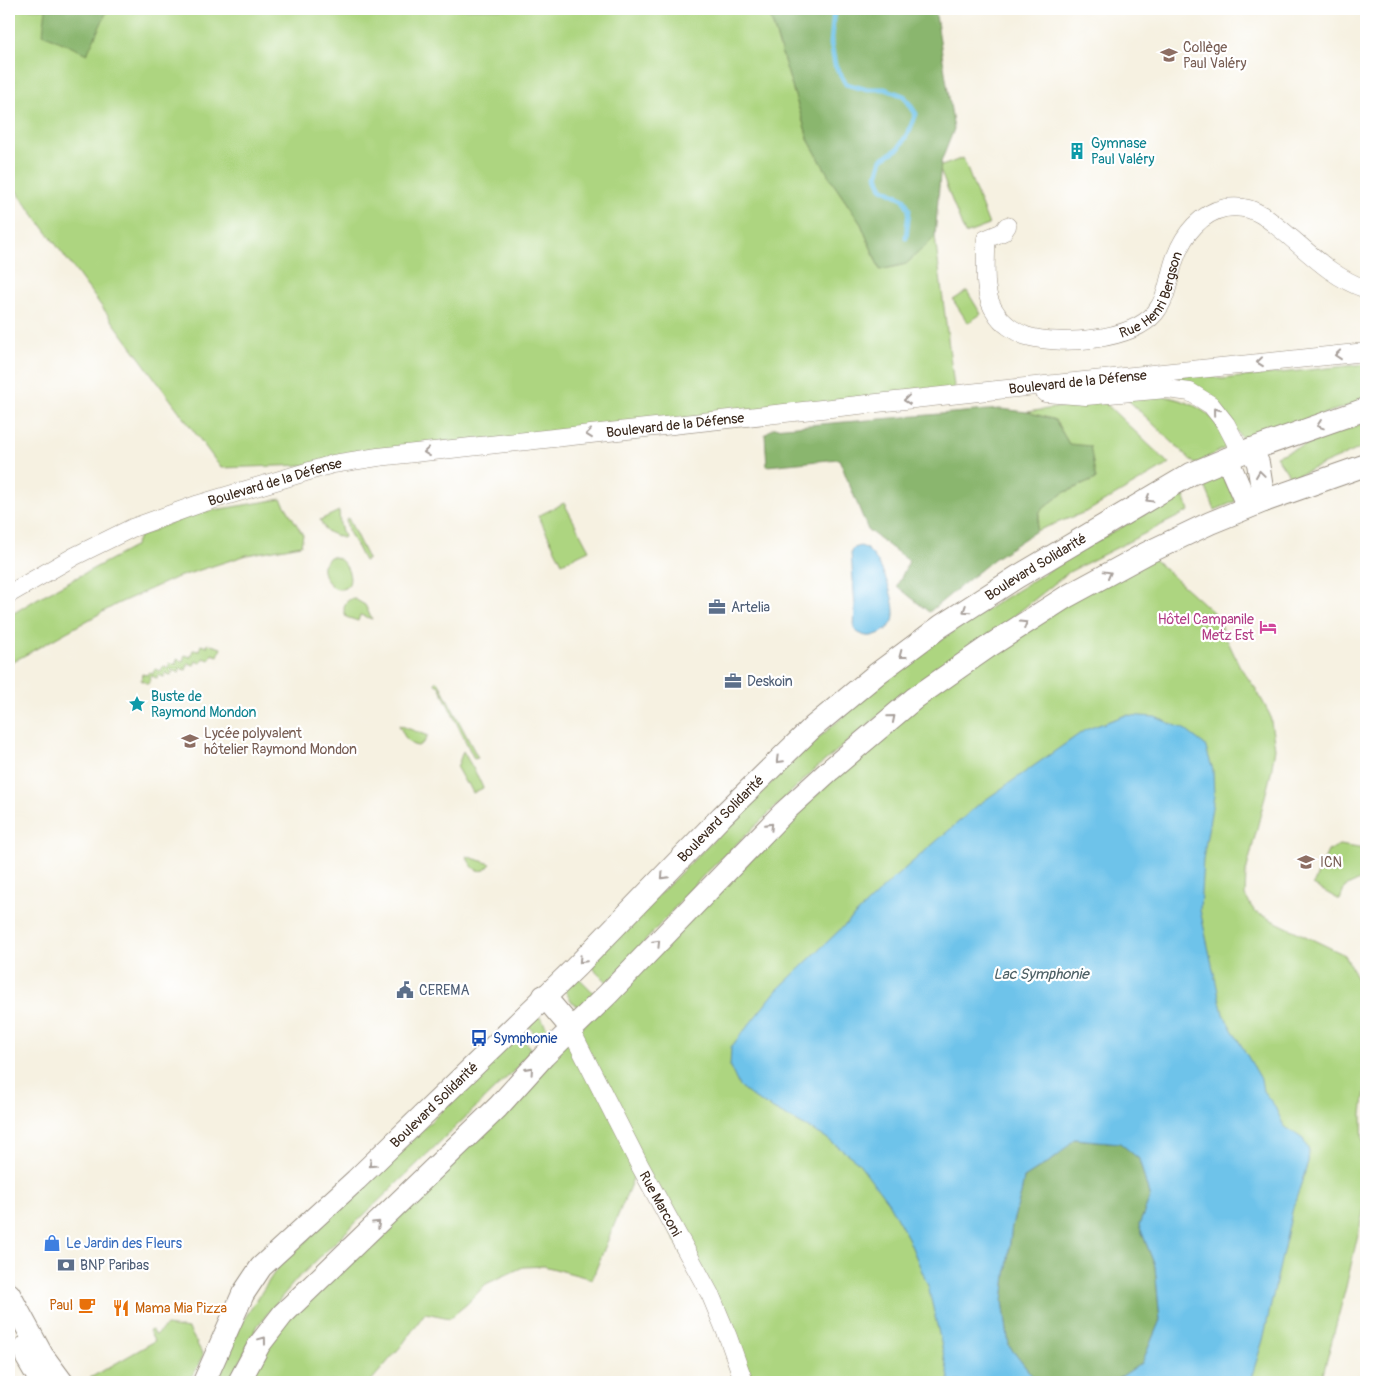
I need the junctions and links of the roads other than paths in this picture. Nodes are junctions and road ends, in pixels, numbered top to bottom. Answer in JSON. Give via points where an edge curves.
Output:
{"nodes":[{"id":1,"x":1007,"y":226,"type":"dead end"},
{"id":2,"x":1366,"y":289,"type":"edge"},
{"id":3,"x":1366,"y":352,"type":"edge"},
{"id":4,"x":997,"y":390,"type":"junction"},
{"id":5,"x":1366,"y":409,"type":"edge"},
{"id":6,"x":1240,"y":454,"type":"junction"},
{"id":7,"x":1366,"y":457,"type":"edge"},
{"id":8,"x":1366,"y":465,"type":"edge"},
{"id":9,"x":1306,"y":485,"type":"junction"},
{"id":10,"x":1256,"y":504,"type":"junction"},
{"id":11,"x":9,"y":594,"type":"edge"},
{"id":12,"x":544,"y":996,"type":"junction"},
{"id":13,"x":572,"y":1028,"type":"junction"},
{"id":14,"x":9,"y":1294,"type":"edge"},
{"id":15,"x":41,"y":1382,"type":"edge"},
{"id":16,"x":62,"y":1382,"type":"edge"},
{"id":17,"x":204,"y":1382,"type":"edge"},
{"id":18,"x":239,"y":1382,"type":"edge"},
{"id":19,"x":744,"y":1382,"type":"edge"}],
"edges":[{"from":1,"to":2,"type":"street","name":"Rue Henri Bergson","via":[[1003,232],[986,239],[989,297],[996,314],[1006,325],[1038,339],[1097,338],[1143,324],[1166,295],[1176,257],[1186,235],[1198,222],[1224,208],[1247,208],[1261,214],[1321,264],[1341,278]]},
{"from":3,"to":4,"type":"street","name":"Boulevard de la Défense","one_way":true},
{"from":6,"to":4,"type":"street","one_way":true,"via":[[1226,424],[1211,405],[1190,392],[1167,389],[1086,396]]},
{"from":4,"to":11,"type":"street","name":"Boulevard de la Défense","one_way":true,"via":[[333,464],[199,504],[132,528]]},
{"from":5,"to":6,"type":"main road","name":"Boulevard Solidarité","one_way":true},
{"from":6,"to":10,"type":"main road","via":[[1258,463]]},
{"from":6,"to":12,"type":"main road","name":"Boulevard Solidarité","one_way":true,"via":[[1192,474],[1017,577],[941,626],[878,673],[812,727]]},
{"from":7,"to":9,"type":"main road"},
{"from":8,"to":9,"type":"main road"},
{"from":9,"to":10,"type":"main road"},
{"from":13,"to":10,"type":"main road","one_way":true,"via":[[784,812],[915,698],[1066,597],[1147,553]]},
{"from":12,"to":13,"type":"main road"},
{"from":12,"to":17,"type":"main road","name":"Boulevard Solidarité","one_way":true,"via":[[363,1173],[261,1267],[244,1294]]},
{"from":18,"to":13,"type":"main road","one_way":true,"via":[[259,1345],[283,1314],[498,1107]]},
{"from":13,"to":19,"type":"street","name":"Rue Marconi","via":[[639,1164],[711,1296]]},
{"from":14,"to":15,"type":"main road","via":[[27,1358]]},
{"from":14,"to":16,"type":"main road","via":[[42,1355]]}]}
